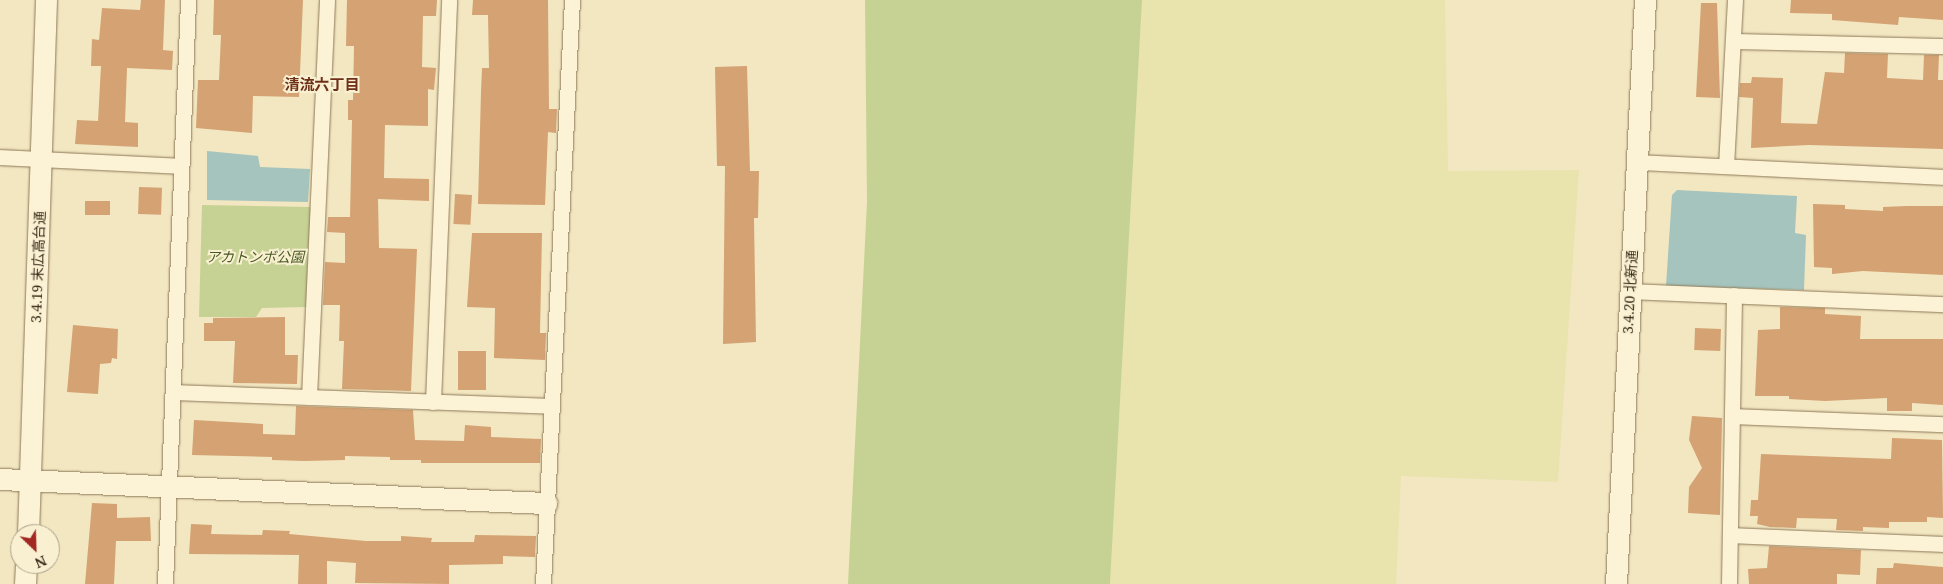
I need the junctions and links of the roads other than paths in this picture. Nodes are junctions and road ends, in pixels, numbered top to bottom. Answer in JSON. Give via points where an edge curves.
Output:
{"nodes":[{"id":1,"x":46,"y":0,"type":"edge"},
{"id":2,"x":188,"y":0,"type":"edge"},
{"id":3,"x":327,"y":0,"type":"edge"},
{"id":4,"x":449,"y":0,"type":"edge"},
{"id":5,"x":572,"y":0,"type":"edge"},
{"id":6,"x":1645,"y":0,"type":"edge"},
{"id":7,"x":1735,"y":0,"type":"edge"},
{"id":8,"x":1733,"y":41,"type":"junction"},
{"id":9,"x":1943,"y":46,"type":"edge"},
{"id":10,"x":0,"y":158,"type":"edge"},
{"id":11,"x":41,"y":159,"type":"junction"},
{"id":12,"x":1638,"y":162,"type":"junction"},
{"id":13,"x":181,"y":166,"type":"junction"},
{"id":14,"x":1726,"y":166,"type":"junction"},
{"id":15,"x":1943,"y":177,"type":"edge"},
{"id":16,"x":1630,"y":291,"type":"junction"},
{"id":17,"x":1734,"y":296,"type":"junction"},
{"id":18,"x":1943,"y":304,"type":"edge"},
{"id":19,"x":173,"y":392,"type":"junction"},
{"id":20,"x":309,"y":398,"type":"junction"},
{"id":21,"x":433,"y":402,"type":"junction"},
{"id":22,"x":551,"y":406,"type":"junction"},
{"id":23,"x":1732,"y":416,"type":"junction"},
{"id":24,"x":1943,"y":424,"type":"edge"},
{"id":25,"x":0,"y":479,"type":"edge"},
{"id":26,"x":30,"y":480,"type":"junction"},
{"id":27,"x":169,"y":488,"type":"junction"},
{"id":28,"x":546,"y":503,"type":"junction"},
{"id":29,"x":28,"y":524,"type":"edge"},
{"id":30,"x":1730,"y":535,"type":"junction"},
{"id":31,"x":1943,"y":544,"type":"edge"},
{"id":32,"x":164,"y":584,"type":"edge"},
{"id":33,"x":544,"y":584,"type":"edge"},
{"id":34,"x":1616,"y":584,"type":"edge"},
{"id":35,"x":1729,"y":584,"type":"edge"}],
"edges":[{"from":1,"to":11,"type":"street","name":"3.4.19 末広高台通"},
{"from":2,"to":13,"type":"street"},
{"from":3,"to":20,"type":"street"},
{"from":4,"to":21,"type":"street"},
{"from":5,"to":22,"type":"street"},
{"from":6,"to":12,"type":"street","name":"3.4.20 北新通"},
{"from":7,"to":8,"type":"street"},
{"from":8,"to":9,"type":"street"},
{"from":8,"to":14,"type":"street"},
{"from":10,"to":11,"type":"street"},
{"from":11,"to":13,"type":"street"},
{"from":11,"to":26,"type":"street","name":"3.4.19 末広高台通"},
{"from":12,"to":14,"type":"street"},
{"from":12,"to":16,"type":"street","name":"3.4.20 北新通"},
{"from":13,"to":19,"type":"street"},
{"from":14,"to":15,"type":"street"},
{"from":16,"to":17,"type":"street"},
{"from":16,"to":34,"type":"street","name":"3.4.20 北新通"},
{"from":17,"to":18,"type":"street"},
{"from":17,"to":23,"type":"street"},
{"from":19,"to":20,"type":"street"},
{"from":19,"to":27,"type":"street"},
{"from":20,"to":21,"type":"street"},
{"from":21,"to":22,"type":"street"},
{"from":22,"to":28,"type":"street"},
{"from":23,"to":24,"type":"street"},
{"from":23,"to":30,"type":"street"},
{"from":25,"to":26,"type":"street"},
{"from":26,"to":27,"type":"street"},
{"from":26,"to":29,"type":"street","name":"3.4.19 末広高台通"},
{"from":27,"to":28,"type":"street"},
{"from":27,"to":32,"type":"street"},
{"from":28,"to":33,"type":"street"},
{"from":30,"to":31,"type":"street"},
{"from":30,"to":35,"type":"street"}]}
